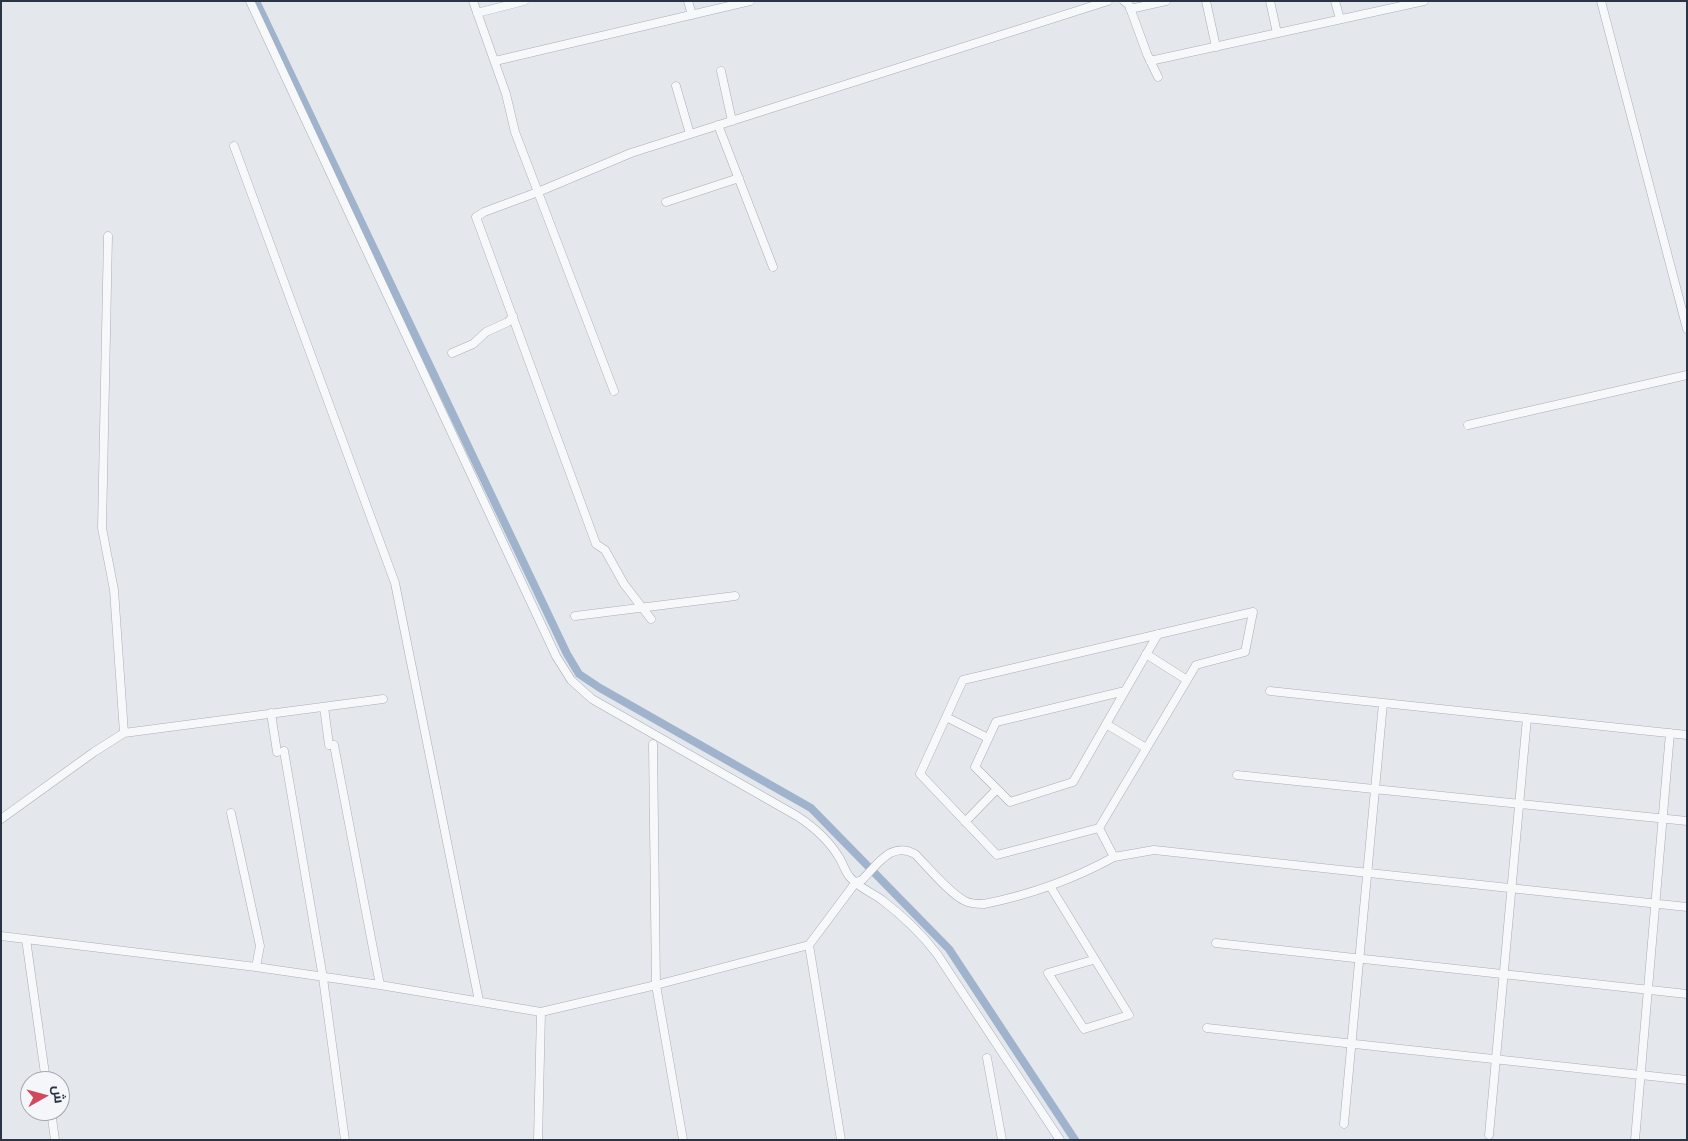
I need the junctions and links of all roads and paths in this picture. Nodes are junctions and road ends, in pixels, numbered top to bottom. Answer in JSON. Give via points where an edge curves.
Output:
{"nodes":[{"id":1,"x":250,"y":1,"type":"edge"},
{"id":2,"x":473,"y":1,"type":"edge"},
{"id":3,"x":524,"y":1,"type":"edge"},
{"id":4,"x":688,"y":1,"type":"edge"},
{"id":5,"x":750,"y":1,"type":"edge"},
{"id":6,"x":1108,"y":1,"type":"edge"},
{"id":7,"x":1124,"y":1,"type":"edge"},
{"id":8,"x":1166,"y":1,"type":"edge"},
{"id":9,"x":1206,"y":1,"type":"edge"},
{"id":10,"x":1270,"y":1,"type":"edge"},
{"id":11,"x":1335,"y":1,"type":"edge"},
{"id":12,"x":1424,"y":1,"type":"edge"},
{"id":13,"x":1601,"y":1,"type":"edge"},
{"id":14,"x":1402,"y":4,"type":"edge"},
{"id":15,"x":1130,"y":9,"type":"junction"},
{"id":16,"x":477,"y":12,"type":"junction"},
{"id":17,"x":692,"y":15,"type":"junction"},
{"id":18,"x":1340,"y":19,"type":"junction"},
{"id":19,"x":1277,"y":33,"type":"junction"},
{"id":20,"x":1216,"y":47,"type":"junction"},
{"id":21,"x":495,"y":61,"type":"junction"},
{"id":22,"x":1150,"y":61,"type":"junction"},
{"id":23,"x":721,"y":70,"type":"dead end"},
{"id":24,"x":1158,"y":77,"type":"dead end"},
{"id":25,"x":676,"y":86,"type":"dead end"},
{"id":26,"x":732,"y":121,"type":"junction"},
{"id":27,"x":718,"y":126,"type":"junction"},
{"id":28,"x":690,"y":134,"type":"junction"},
{"id":29,"x":234,"y":146,"type":"dead end"},
{"id":30,"x":739,"y":178,"type":"junction"},
{"id":31,"x":538,"y":192,"type":"junction"},
{"id":32,"x":666,"y":202,"type":"dead end"},
{"id":33,"x":108,"y":236,"type":"dead end"},
{"id":34,"x":773,"y":267,"type":"dead end"},
{"id":35,"x":513,"y":316,"type":"junction"},
{"id":36,"x":1687,"y":329,"type":"edge"},
{"id":37,"x":452,"y":353,"type":"dead end"},
{"id":38,"x":1687,"y":376,"type":"edge"},
{"id":39,"x":614,"y":392,"type":"dead end"},
{"id":40,"x":1468,"y":425,"type":"dead end"},
{"id":41,"x":735,"y":596,"type":"dead end"},
{"id":42,"x":642,"y":607,"type":"junction"},
{"id":43,"x":574,"y":616,"type":"dead end"},
{"id":44,"x":651,"y":619,"type":"dead end"},
{"id":45,"x":1158,"y":634,"type":"junction"},
{"id":46,"x":1146,"y":654,"type":"junction"},
{"id":47,"x":1187,"y":680,"type":"junction"},
{"id":48,"x":1125,"y":691,"type":"junction"},
{"id":49,"x":1270,"y":691,"type":"dead end"},
{"id":50,"x":383,"y":699,"type":"dead end"},
{"id":51,"x":1383,"y":703,"type":"junction"},
{"id":52,"x":324,"y":707,"type":"junction"},
{"id":53,"x":271,"y":713,"type":"junction"},
{"id":54,"x":946,"y":717,"type":"junction"},
{"id":55,"x":1527,"y":718,"type":"junction"},
{"id":56,"x":1106,"y":724,"type":"junction"},
{"id":57,"x":124,"y":733,"type":"junction"},
{"id":58,"x":1670,"y":733,"type":"junction"},
{"id":59,"x":1687,"y":735,"type":"edge"},
{"id":60,"x":988,"y":738,"type":"junction"},
{"id":61,"x":653,"y":744,"type":"dead end"},
{"id":62,"x":1146,"y":748,"type":"junction"},
{"id":63,"x":1237,"y":775,"type":"dead end"},
{"id":64,"x":998,"y":789,"type":"junction"},
{"id":65,"x":1375,"y":789,"type":"junction"},
{"id":66,"x":1519,"y":804,"type":"junction"},
{"id":67,"x":231,"y":813,"type":"dead end"},
{"id":68,"x":1,"y":819,"type":"edge"},
{"id":69,"x":1663,"y":819,"type":"junction"},
{"id":70,"x":1687,"y":821,"type":"edge"},
{"id":71,"x":965,"y":822,"type":"junction"},
{"id":72,"x":1099,"y":828,"type":"junction"},
{"id":73,"x":1114,"y":857,"type":"junction"},
{"id":74,"x":1367,"y":873,"type":"junction"},
{"id":75,"x":859,"y":881,"type":"junction"},
{"id":76,"x":1050,"y":886,"type":"junction"},
{"id":77,"x":1512,"y":888,"type":"junction"},
{"id":78,"x":1655,"y":904,"type":"junction"},
{"id":79,"x":1687,"y":907,"type":"edge"},
{"id":80,"x":1,"y":936,"type":"edge"},
{"id":81,"x":26,"y":939,"type":"junction"},
{"id":82,"x":1216,"y":943,"type":"dead end"},
{"id":83,"x":809,"y":944,"type":"junction"},
{"id":84,"x":1359,"y":958,"type":"junction"},
{"id":85,"x":1094,"y":960,"type":"junction"},
{"id":86,"x":256,"y":968,"type":"junction"},
{"id":87,"x":1504,"y":974,"type":"junction"},
{"id":88,"x":323,"y":978,"type":"junction"},
{"id":89,"x":380,"y":985,"type":"junction"},
{"id":90,"x":656,"y":985,"type":"junction"},
{"id":91,"x":1648,"y":990,"type":"junction"},
{"id":92,"x":1687,"y":994,"type":"edge"},
{"id":93,"x":479,"y":1001,"type":"junction"},
{"id":94,"x":541,"y":1012,"type":"junction"},
{"id":95,"x":1207,"y":1028,"type":"dead end"},
{"id":96,"x":1351,"y":1044,"type":"junction"},
{"id":97,"x":987,"y":1058,"type":"dead end"},
{"id":98,"x":1496,"y":1060,"type":"junction"},
{"id":99,"x":45,"y":1071,"type":"edge"},
{"id":100,"x":1640,"y":1075,"type":"junction"},
{"id":101,"x":1687,"y":1080,"type":"edge"},
{"id":102,"x":52,"y":1121,"type":"edge"},
{"id":103,"x":1344,"y":1124,"type":"dead end"},
{"id":104,"x":1489,"y":1135,"type":"dead end"},
{"id":105,"x":55,"y":1140,"type":"edge"},
{"id":106,"x":345,"y":1140,"type":"edge"},
{"id":107,"x":538,"y":1140,"type":"edge"},
{"id":108,"x":683,"y":1140,"type":"edge"},
{"id":109,"x":841,"y":1140,"type":"edge"},
{"id":110,"x":1002,"y":1140,"type":"edge"},
{"id":111,"x":1060,"y":1140,"type":"edge"},
{"id":112,"x":1635,"y":1140,"type":"edge"}],
"edges":[{"from":1,"to":75,"type":"street","via":[[562,669],[592,699],[810,824],[831,845],[849,876]]},
{"from":2,"to":16,"type":"street"},
{"from":3,"to":16,"type":"street"},
{"from":4,"to":17,"type":"street"},
{"from":5,"to":17,"type":"street"},
{"from":6,"to":26,"type":"street"},
{"from":7,"to":15,"type":"street"},
{"from":8,"to":15,"type":"street"},
{"from":9,"to":20,"type":"street"},
{"from":10,"to":19,"type":"street"},
{"from":11,"to":18,"type":"street"},
{"from":12,"to":14,"type":"street"},
{"from":13,"to":36,"type":"street"},
{"from":14,"to":18,"type":"street"},
{"from":15,"to":22,"type":"street"},
{"from":16,"to":21,"type":"street"},
{"from":17,"to":21,"type":"street"},
{"from":18,"to":19,"type":"street"},
{"from":19,"to":20,"type":"street"},
{"from":20,"to":22,"type":"street"},
{"from":21,"to":31,"type":"street","via":[[515,132]]},
{"from":22,"to":24,"type":"street"},
{"from":23,"to":26,"type":"street"},
{"from":25,"to":28,"type":"street"},
{"from":26,"to":27,"type":"street"},
{"from":27,"to":28,"type":"street"},
{"from":27,"to":30,"type":"street"},
{"from":28,"to":31,"type":"street","via":[[631,153]]},
{"from":29,"to":93,"type":"street","via":[[395,584]]},
{"from":30,"to":32,"type":"street"},
{"from":30,"to":34,"type":"street"},
{"from":31,"to":35,"type":"street","via":[[476,217]]},
{"from":31,"to":39,"type":"street"},
{"from":33,"to":57,"type":"street","via":[[102,528],[114,590]]},
{"from":35,"to":37,"type":"street","via":[[472,344]]},
{"from":35,"to":42,"type":"street","via":[[596,544],[605,550],[624,584]]},
{"from":38,"to":40,"type":"street"},
{"from":41,"to":42,"type":"street"},
{"from":42,"to":43,"type":"street"},
{"from":42,"to":44,"type":"street"},
{"from":45,"to":46,"type":"street"},
{"from":45,"to":47,"type":"street","via":[[1253,612],[1245,652],[1196,665]]},
{"from":45,"to":54,"type":"street","via":[[963,680]]},
{"from":46,"to":47,"type":"street"},
{"from":46,"to":48,"type":"street"},
{"from":47,"to":62,"type":"street"},
{"from":48,"to":56,"type":"street"},
{"from":48,"to":60,"type":"street","via":[[996,722]]},
{"from":49,"to":51,"type":"street"},
{"from":50,"to":52,"type":"street"},
{"from":51,"to":55,"type":"street"},
{"from":51,"to":65,"type":"street"},
{"from":52,"to":53,"type":"street"},
{"from":52,"to":89,"type":"street"},
{"from":53,"to":57,"type":"street"},
{"from":53,"to":88,"type":"street"},
{"from":54,"to":60,"type":"street"},
{"from":54,"to":71,"type":"street","via":[[920,774]]},
{"from":55,"to":58,"type":"street"},
{"from":55,"to":66,"type":"street"},
{"from":56,"to":62,"type":"street"},
{"from":56,"to":64,"type":"street","via":[[1073,782],[1010,802]]},
{"from":57,"to":68,"type":"street"},
{"from":58,"to":59,"type":"street"},
{"from":58,"to":69,"type":"street"},
{"from":60,"to":64,"type":"street","via":[[974,767]]},
{"from":61,"to":90,"type":"street"},
{"from":62,"to":72,"type":"street"},
{"from":63,"to":65,"type":"street"},
{"from":64,"to":71,"type":"street"},
{"from":65,"to":66,"type":"street"},
{"from":65,"to":74,"type":"street"},
{"from":66,"to":69,"type":"street"},
{"from":66,"to":77,"type":"street"},
{"from":67,"to":86,"type":"street","via":[[260,946]]},
{"from":69,"to":70,"type":"street"},
{"from":69,"to":78,"type":"street"},
{"from":71,"to":72,"type":"street","via":[[996,855]]},
{"from":72,"to":73,"type":"street"},
{"from":73,"to":74,"type":"street","via":[[1154,850]]},
{"from":73,"to":76,"type":"street"},
{"from":74,"to":77,"type":"street"},
{"from":74,"to":84,"type":"street"},
{"from":75,"to":76,"type":"street","via":[[884,858],[900,849],[915,854],[954,893],[973,904],[995,902]]},
{"from":75,"to":83,"type":"street"},
{"from":75,"to":111,"type":"street","via":[[863,889],[898,912],[925,938]]},
{"from":76,"to":85,"type":"street"},
{"from":77,"to":78,"type":"street"},
{"from":77,"to":87,"type":"street"},
{"from":78,"to":79,"type":"street"},
{"from":78,"to":91,"type":"street"},
{"from":80,"to":81,"type":"street"},
{"from":81,"to":86,"type":"street"},
{"from":81,"to":99,"type":"street"},
{"from":82,"to":84,"type":"street"},
{"from":83,"to":90,"type":"street"},
{"from":83,"to":109,"type":"street"},
{"from":84,"to":87,"type":"street"},
{"from":84,"to":96,"type":"street"},
{"from":85,"to":85,"type":"street","via":[[1129,1014],[1084,1028],[1048,973]]},
{"from":86,"to":88,"type":"street"},
{"from":87,"to":91,"type":"street"},
{"from":87,"to":98,"type":"street"},
{"from":88,"to":89,"type":"street"},
{"from":88,"to":106,"type":"street"},
{"from":89,"to":93,"type":"street"},
{"from":90,"to":94,"type":"street"},
{"from":90,"to":108,"type":"street"},
{"from":91,"to":92,"type":"street"},
{"from":91,"to":100,"type":"street"},
{"from":93,"to":94,"type":"street"},
{"from":94,"to":107,"type":"street"},
{"from":95,"to":96,"type":"street"},
{"from":96,"to":98,"type":"street"},
{"from":96,"to":103,"type":"street"},
{"from":97,"to":110,"type":"street"},
{"from":98,"to":100,"type":"street"},
{"from":98,"to":104,"type":"street"},
{"from":100,"to":101,"type":"street"},
{"from":100,"to":112,"type":"street"},
{"from":102,"to":105,"type":"street"}]}
